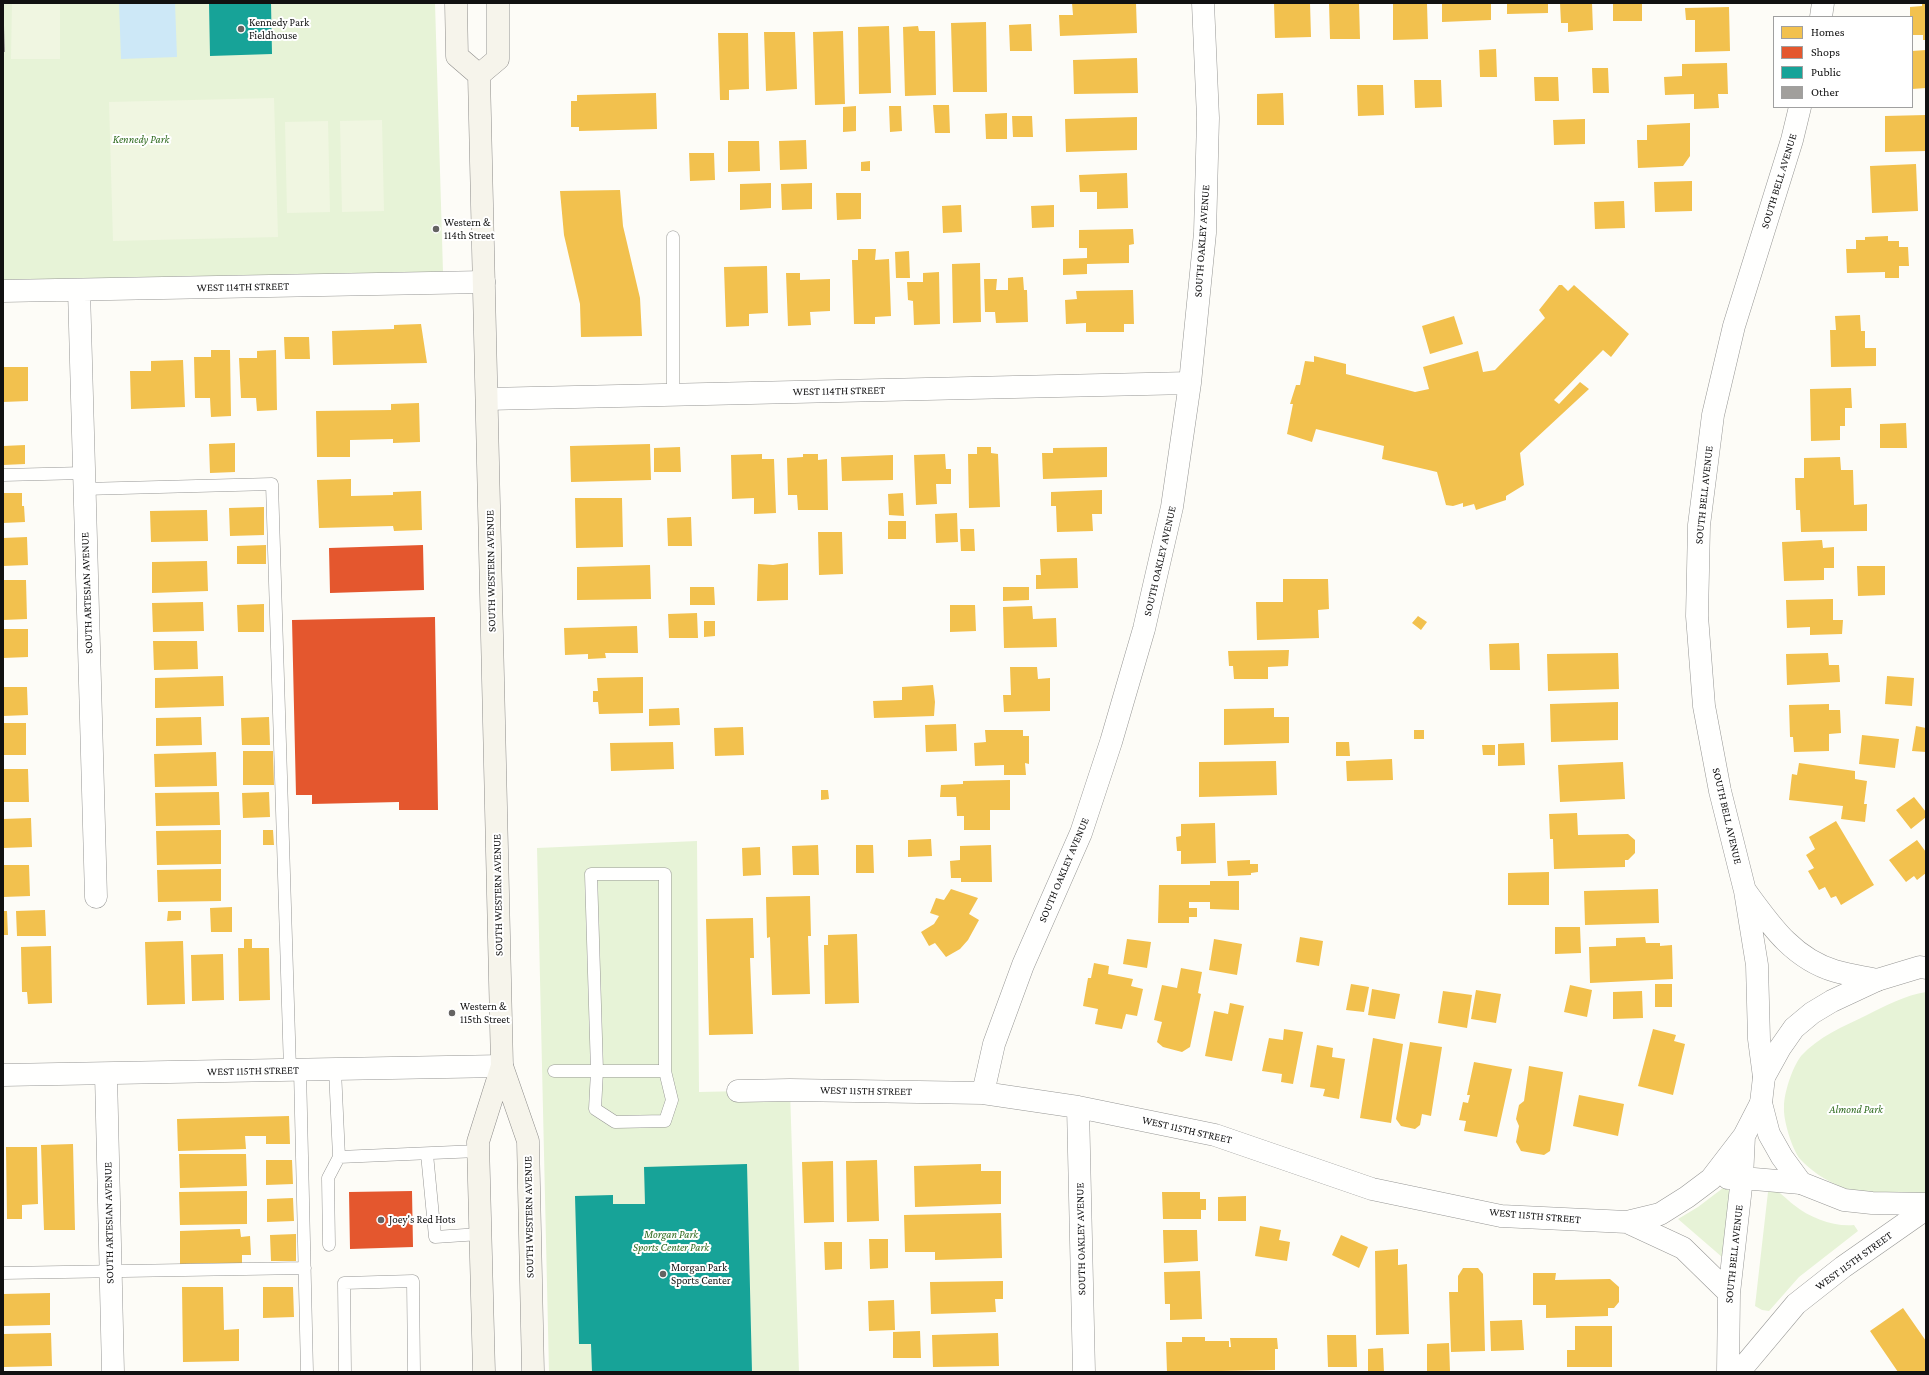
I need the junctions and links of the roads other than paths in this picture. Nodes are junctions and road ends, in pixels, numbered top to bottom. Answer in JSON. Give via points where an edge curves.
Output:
{"nodes":[{"id":1,"x":456,"y":3,"type":"edge"},
{"id":2,"x":498,"y":3,"type":"edge"},
{"id":3,"x":1203,"y":3,"type":"edge"},
{"id":4,"x":1823,"y":3,"type":"edge"},
{"id":5,"x":1821,"y":16,"type":"edge"},
{"id":6,"x":479,"y":75,"type":"junction"},
{"id":7,"x":1800,"y":108,"type":"edge"},
{"id":8,"x":673,"y":237,"type":"dead end"},
{"id":9,"x":484,"y":282,"type":"junction"},
{"id":10,"x":79,"y":290,"type":"junction"},
{"id":11,"x":3,"y":291,"type":"edge"},
{"id":12,"x":1190,"y":383,"type":"junction"},
{"id":13,"x":673,"y":394,"type":"junction"},
{"id":14,"x":487,"y":399,"type":"junction"},
{"id":15,"x":3,"y":475,"type":"edge"},
{"id":16,"x":84,"y":481,"type":"junction"},
{"id":17,"x":1745,"y":891,"type":"junction"},
{"id":18,"x":96,"y":897,"type":"dead end"},
{"id":19,"x":1924,"y":966,"type":"edge"},
{"id":20,"x":1878,"y":980,"type":"junction"},
{"id":21,"x":502,"y":1066,"type":"junction"},
{"id":22,"x":295,"y":1070,"type":"junction"},
{"id":23,"x":335,"y":1070,"type":"junction"},
{"id":24,"x":554,"y":1070,"type":"dead end"},
{"id":25,"x":598,"y":1070,"type":"junction"},
{"id":26,"x":665,"y":1070,"type":"junction"},
{"id":27,"x":106,"y":1074,"type":"junction"},
{"id":28,"x":3,"y":1075,"type":"edge"},
{"id":29,"x":1764,"y":1077,"type":"junction"},
{"id":30,"x":738,"y":1091,"type":"dead end"},
{"id":31,"x":983,"y":1093,"type":"junction"},
{"id":32,"x":1761,"y":1104,"type":"junction"},
{"id":33,"x":1078,"y":1107,"type":"junction"},
{"id":34,"x":1744,"y":1136,"type":"junction"},
{"id":35,"x":478,"y":1151,"type":"junction"},
{"id":36,"x":427,"y":1154,"type":"junction"},
{"id":37,"x":339,"y":1157,"type":"junction"},
{"id":38,"x":1742,"y":1178,"type":"junction"},
{"id":39,"x":1711,"y":1179,"type":"junction"},
{"id":40,"x":1801,"y":1183,"type":"junction"},
{"id":41,"x":1926,"y":1204,"type":"edge"},
{"id":42,"x":1926,"y":1210,"type":"edge"},
{"id":43,"x":1627,"y":1222,"type":"junction"},
{"id":44,"x":480,"y":1234,"type":"junction"},
{"id":45,"x":329,"y":1245,"type":"dead end"},
{"id":46,"x":305,"y":1268,"type":"junction"},
{"id":47,"x":111,"y":1272,"type":"junction"},
{"id":48,"x":3,"y":1273,"type":"edge"},
{"id":49,"x":1729,"y":1293,"type":"junction"},
{"id":50,"x":113,"y":1372,"type":"edge"},
{"id":51,"x":307,"y":1372,"type":"edge"},
{"id":52,"x":345,"y":1372,"type":"edge"},
{"id":53,"x":414,"y":1372,"type":"edge"},
{"id":54,"x":484,"y":1372,"type":"edge"},
{"id":55,"x":533,"y":1372,"type":"edge"},
{"id":56,"x":1084,"y":1372,"type":"edge"},
{"id":57,"x":1728,"y":1372,"type":"edge"},
{"id":58,"x":1740,"y":1372,"type":"edge"}],
"edges":[{"from":1,"to":6,"type":"main road","via":[[457,56]]},
{"from":2,"to":6,"type":"main road","via":[[498,59]]},
{"from":3,"to":12,"type":"street","name":"SOUTH OAKLEY AVENUE","via":[[1208,118],[1205,233]]},
{"from":4,"to":5,"type":"street"},
{"from":6,"to":9,"type":"main road","name":"SOUTH WESTERN AVENUE"},
{"from":7,"to":17,"type":"street","name":"SOUTH BELL AVENUE","via":[[1734,326],[1713,416],[1699,525],[1697,616],[1704,706],[1720,791]]},
{"from":8,"to":13,"type":"lane"},
{"from":9,"to":10,"type":"street","name":"WEST 114TH STREET"},
{"from":9,"to":14,"type":"main road","name":"SOUTH WESTERN AVENUE"},
{"from":10,"to":11,"type":"street","name":"WEST 114TH STREET"},
{"from":10,"to":16,"type":"street","name":"SOUTH ARTESIAN AVENUE"},
{"from":12,"to":13,"type":"street","name":"WEST 114TH STREET"},
{"from":12,"to":31,"type":"street","name":"SOUTH OAKLEY AVENUE","via":[[1172,507],[1144,629],[1081,833],[1015,987],[994,1044]]},
{"from":13,"to":14,"type":"street","name":"WEST 114TH STREET"},
{"from":14,"to":21,"type":"main road","name":"SOUTH WESTERN AVENUE"},
{"from":15,"to":16,"type":"lane"},
{"from":16,"to":18,"type":"street","name":"SOUTH ARTESIAN AVENUE"},
{"from":16,"to":22,"type":"lane","via":[[272,484]]},
{"from":17,"to":20,"type":"street","name":"SOUTH BELL AVENUE","via":[[1775,931],[1804,958],[1834,971]]},
{"from":17,"to":29,"type":"street","name":"SOUTH BELL AVENUE","via":[[1757,965],[1759,1039]]},
{"from":19,"to":20,"type":"street"},
{"from":20,"to":29,"type":"street","via":[[1832,1001],[1794,1028]]},
{"from":21,"to":23,"type":"street","name":"WEST 115TH STREET"},
{"from":21,"to":35,"type":"main road","name":"SOUTH WESTERN AVENUE","via":[[478,1142]]},
{"from":21,"to":55,"type":"main road","name":"SOUTH WESTERN AVENUE","via":[[528,1141]]},
{"from":22,"to":23,"type":"street","name":"WEST 115TH STREET"},
{"from":22,"to":27,"type":"street","name":"WEST 115TH STREET"},
{"from":22,"to":46,"type":"lane"},
{"from":23,"to":37,"type":"lane"},
{"from":24,"to":25,"type":"lane"},
{"from":25,"to":26,"type":"lane"},
{"from":25,"to":26,"type":"lane","via":[[595,1109],[615,1122],[665,1121],[672,1100]]},
{"from":25,"to":26,"type":"lane","via":[[591,874],[665,874]]},
{"from":27,"to":28,"type":"street","name":"WEST 115TH STREET"},
{"from":27,"to":47,"type":"street","name":"SOUTH ARTESIAN AVENUE"},
{"from":29,"to":32,"type":"street"},
{"from":30,"to":31,"type":"street","name":"WEST 115TH STREET"},
{"from":31,"to":33,"type":"street","name":"WEST 115TH STREET"},
{"from":32,"to":34,"type":"street","name":"SOUTH BELL AVENUE"},
{"from":32,"to":40,"type":"street","via":[[1769,1134]]},
{"from":33,"to":43,"type":"street","name":"WEST 115TH STREET","via":[[1215,1135],[1372,1189],[1501,1216]]},
{"from":33,"to":56,"type":"street","name":"SOUTH OAKLEY AVENUE"},
{"from":34,"to":38,"type":"street","name":"SOUTH BELL AVENUE"},
{"from":34,"to":39,"type":"street","name":"SOUTH BELL AVENUE"},
{"from":35,"to":36,"type":"lane"},
{"from":35,"to":44,"type":"main road","name":"SOUTH WESTERN AVENUE"},
{"from":36,"to":37,"type":"lane"},
{"from":36,"to":44,"type":"lane","via":[[434,1237]]},
{"from":37,"to":45,"type":"lane","via":[[328,1178]]},
{"from":38,"to":39,"type":"street"},
{"from":38,"to":40,"type":"street"},
{"from":38,"to":49,"type":"street","name":"SOUTH BELL AVENUE"},
{"from":39,"to":43,"type":"street","name":"WEST 115TH STREET","via":[[1660,1214]]},
{"from":40,"to":41,"type":"street","via":[[1844,1200]]},
{"from":42,"to":58,"type":"street","name":"WEST 115TH STREET","via":[[1844,1266],[1796,1304]]},
{"from":43,"to":49,"type":"street","name":"WEST 115TH STREET","via":[[1683,1248]]},
{"from":44,"to":54,"type":"main road","name":"SOUTH WESTERN AVENUE"},
{"from":46,"to":47,"type":"lane"},
{"from":46,"to":51,"type":"lane"},
{"from":47,"to":48,"type":"lane"},
{"from":47,"to":50,"type":"street","name":"SOUTH ARTESIAN AVENUE"},
{"from":49,"to":57,"type":"street","name":"SOUTH BELL AVENUE"},
{"from":52,"to":53,"type":"lane","via":[[344,1283],[413,1281]]}]}
